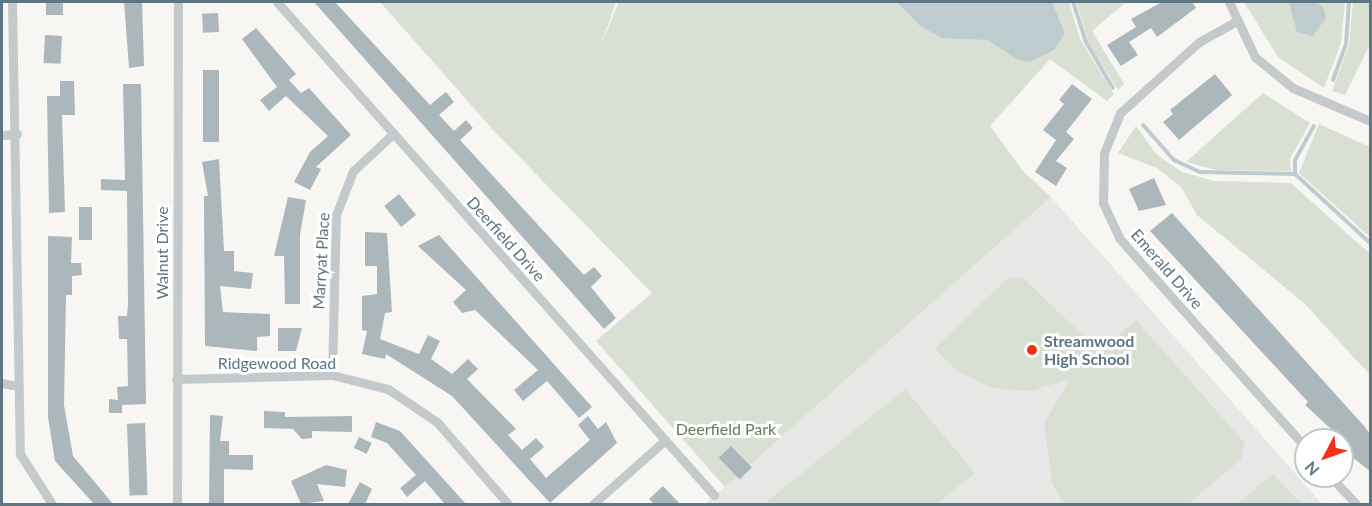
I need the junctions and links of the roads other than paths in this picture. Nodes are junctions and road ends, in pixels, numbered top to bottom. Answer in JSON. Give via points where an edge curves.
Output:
{"nodes":[{"id":1,"x":12,"y":2,"type":"edge"},
{"id":2,"x":178,"y":2,"type":"edge"},
{"id":3,"x":277,"y":2,"type":"edge"},
{"id":4,"x":1229,"y":2,"type":"edge"},
{"id":5,"x":1235,"y":22,"type":"junction"},
{"id":6,"x":1371,"y":122,"type":"edge"},
{"id":7,"x":17,"y":134,"type":"junction"},
{"id":8,"x":393,"y":134,"type":"junction"},
{"id":9,"x":2,"y":135,"type":"edge"},
{"id":10,"x":332,"y":375,"type":"junction"},
{"id":11,"x":176,"y":379,"type":"junction"},
{"id":12,"x":2,"y":383,"type":"edge"},
{"id":13,"x":17,"y":386,"type":"junction"},
{"id":14,"x":1294,"y":435,"type":"edge"},
{"id":15,"x":665,"y":440,"type":"junction"},
{"id":16,"x":1341,"y":488,"type":"edge"},
{"id":17,"x":714,"y":495,"type":"dead end"},
{"id":18,"x":52,"y":504,"type":"edge"},
{"id":19,"x":177,"y":504,"type":"edge"},
{"id":20,"x":508,"y":504,"type":"edge"},
{"id":21,"x":593,"y":504,"type":"edge"},
{"id":22,"x":1356,"y":504,"type":"edge"}],
"edges":[{"from":1,"to":7,"type":"street"},
{"from":2,"to":11,"type":"street","name":"Walnut Drive"},
{"from":3,"to":8,"type":"street","name":"Deerfield Drive"},
{"from":4,"to":5,"type":"street"},
{"from":5,"to":6,"type":"street","via":[[1255,57],[1293,88]]},
{"from":5,"to":14,"type":"street","name":"Emerald Drive","via":[[1199,42],[1120,113],[1104,153],[1103,203],[1119,238]]},
{"from":7,"to":9,"type":"street"},
{"from":7,"to":13,"type":"street"},
{"from":8,"to":10,"type":"street","name":"Marryat Place","via":[[353,171],[336,215]]},
{"from":8,"to":15,"type":"street","name":"Deerfield Drive"},
{"from":10,"to":11,"type":"street","name":"Ridgewood Road"},
{"from":10,"to":20,"type":"street","name":"Ridgewood Road","via":[[388,389],[436,422]]},
{"from":11,"to":19,"type":"street","name":"Walnut Drive"},
{"from":12,"to":13,"type":"street"},
{"from":13,"to":18,"type":"street","via":[[20,454]]},
{"from":15,"to":17,"type":"street","name":"Deerfield Drive"},
{"from":15,"to":21,"type":"street"},
{"from":16,"to":22,"type":"street"}]}
